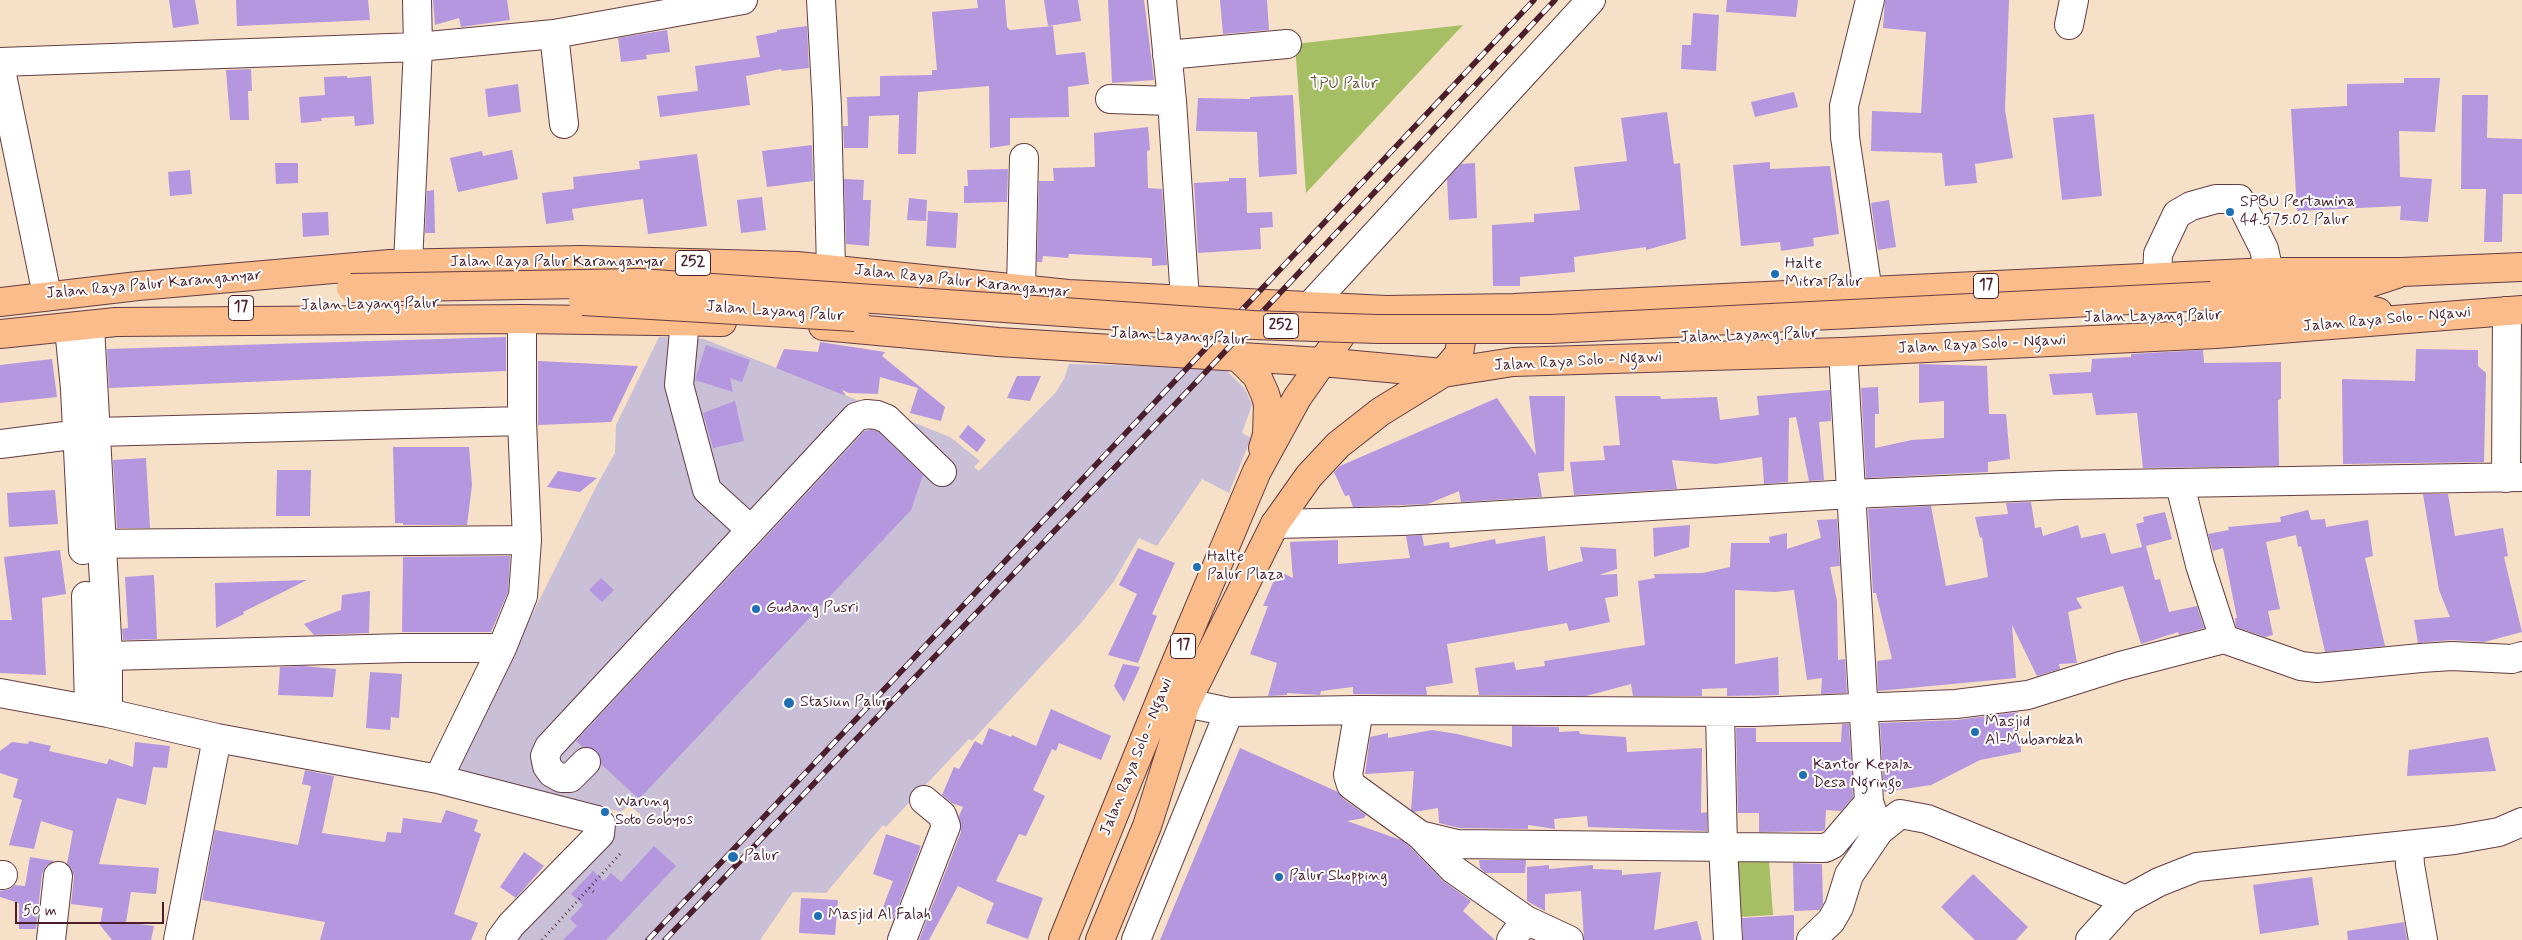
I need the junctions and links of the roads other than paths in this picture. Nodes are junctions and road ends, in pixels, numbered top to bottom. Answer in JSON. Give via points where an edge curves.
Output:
{"nodes":[{"id":1,"x":417,"y":0,"type":"edge"},
{"id":2,"x":743,"y":0,"type":"edge"},
{"id":3,"x":821,"y":0,"type":"edge"},
{"id":4,"x":1162,"y":0,"type":"edge"},
{"id":5,"x":1591,"y":0,"type":"edge"},
{"id":6,"x":1870,"y":0,"type":"edge"},
{"id":7,"x":554,"y":34,"type":"junction"},
{"id":8,"x":1287,"y":44,"type":"dead end"},
{"id":9,"x":418,"y":47,"type":"junction"},
{"id":10,"x":1167,"y":55,"type":"junction"},
{"id":11,"x":0,"y":64,"type":"edge"},
{"id":12,"x":1110,"y":99,"type":"dead end"},
{"id":13,"x":1172,"y":101,"type":"junction"},
{"id":14,"x":564,"y":124,"type":"dead end"},
{"id":15,"x":1024,"y":158,"type":"dead end"},
{"id":16,"x":408,"y":264,"type":"junction"},
{"id":17,"x":2522,"y":267,"type":"edge"},
{"id":18,"x":831,"y":269,"type":"junction"},
{"id":19,"x":2269,"y":272,"type":"junction"},
{"id":20,"x":2402,"y":272,"type":"junction"},
{"id":21,"x":2157,"y":278,"type":"junction"},
{"id":22,"x":138,"y":286,"type":"junction"},
{"id":23,"x":1021,"y":289,"type":"junction"},
{"id":24,"x":1868,"y":292,"type":"junction"},
{"id":25,"x":1068,"y":294,"type":"junction"},
{"id":26,"x":47,"y":295,"type":"junction"},
{"id":27,"x":351,"y":296,"type":"junction"},
{"id":28,"x":1185,"y":300,"type":"junction"},
{"id":29,"x":0,"y":302,"type":"edge"},
{"id":30,"x":2210,"y":306,"type":"junction"},
{"id":31,"x":1309,"y":307,"type":"junction"},
{"id":32,"x":1514,"y":308,"type":"junction"},
{"id":33,"x":1450,"y":309,"type":"junction"},
{"id":34,"x":1386,"y":310,"type":"junction"},
{"id":35,"x":2515,"y":310,"type":"edge"},
{"id":36,"x":522,"y":319,"type":"junction"},
{"id":37,"x":2406,"y":320,"type":"junction"},
{"id":38,"x":685,"y":321,"type":"junction"},
{"id":39,"x":132,"y":322,"type":"junction"},
{"id":40,"x":80,"y":327,"type":"junction"},
{"id":41,"x":0,"y":334,"type":"edge"},
{"id":42,"x":1063,"y":346,"type":"junction"},
{"id":43,"x":1843,"y":352,"type":"junction"},
{"id":44,"x":1237,"y":356,"type":"junction"},
{"id":45,"x":1322,"y":362,"type":"junction"},
{"id":46,"x":1513,"y":362,"type":"junction"},
{"id":47,"x":1443,"y":373,"type":"junction"},
{"id":48,"x":522,"y":421,"type":"junction"},
{"id":49,"x":87,"y":433,"type":"junction"},
{"id":50,"x":0,"y":444,"type":"edge"},
{"id":51,"x":1257,"y":471,"type":"junction"},
{"id":52,"x":942,"y":472,"type":"dead end"},
{"id":53,"x":2518,"y":479,"type":"edge"},
{"id":54,"x":2180,"y":485,"type":"junction"},
{"id":55,"x":1851,"y":494,"type":"junction"},
{"id":56,"x":1275,"y":524,"type":"junction"},
{"id":57,"x":751,"y":530,"type":"junction"},
{"id":58,"x":527,"y":540,"type":"junction"},
{"id":59,"x":93,"y":544,"type":"junction"},
{"id":60,"x":2224,"y":638,"type":"junction"},
{"id":61,"x":502,"y":648,"type":"junction"},
{"id":62,"x":108,"y":656,"type":"junction"},
{"id":63,"x":2522,"y":656,"type":"edge"},
{"id":64,"x":0,"y":693,"type":"edge"},
{"id":65,"x":1186,"y":703,"type":"junction"},
{"id":66,"x":1359,"y":710,"type":"junction"},
{"id":67,"x":1864,"y":710,"type":"junction"},
{"id":68,"x":98,"y":711,"type":"junction"},
{"id":69,"x":1229,"y":712,"type":"junction"},
{"id":70,"x":1720,"y":712,"type":"junction"},
{"id":71,"x":217,"y":738,"type":"junction"},
{"id":72,"x":586,"y":762,"type":"dead end"},
{"id":73,"x":438,"y":779,"type":"junction"},
{"id":74,"x":924,"y":800,"type":"dead end"},
{"id":75,"x":1869,"y":802,"type":"junction"},
{"id":76,"x":2522,"y":822,"type":"edge"},
{"id":77,"x":1879,"y":831,"type":"junction"},
{"id":78,"x":1420,"y":835,"type":"junction"},
{"id":79,"x":2409,"y":845,"type":"junction"},
{"id":80,"x":1723,"y":847,"type":"junction"},
{"id":81,"x":58,"y":876,"type":"dead end"},
{"id":82,"x":2126,"y":900,"type":"junction"},
{"id":83,"x":1519,"y":930,"type":"edge"},
{"id":84,"x":51,"y":940,"type":"edge"},
{"id":85,"x":178,"y":940,"type":"edge"},
{"id":86,"x":500,"y":940,"type":"edge"},
{"id":87,"x":902,"y":940,"type":"edge"},
{"id":88,"x":1062,"y":940,"type":"edge"},
{"id":89,"x":1100,"y":940,"type":"edge"},
{"id":90,"x":1136,"y":940,"type":"edge"},
{"id":91,"x":1569,"y":940,"type":"edge"},
{"id":92,"x":1728,"y":940,"type":"edge"},
{"id":93,"x":1811,"y":940,"type":"edge"},
{"id":94,"x":2090,"y":940,"type":"edge"},
{"id":95,"x":2423,"y":940,"type":"edge"}],
"edges":[{"from":1,"to":9,"type":"street"},
{"from":2,"to":7,"type":"street"},
{"from":3,"to":18,"type":"street","via":[[828,107]]},
{"from":4,"to":10,"type":"street"},
{"from":5,"to":31,"type":"street"},
{"from":6,"to":24,"type":"street","via":[[1844,106],[1845,136]]},
{"from":7,"to":9,"type":"street"},
{"from":7,"to":14,"type":"street"},
{"from":8,"to":10,"type":"street"},
{"from":9,"to":11,"type":"street"},
{"from":9,"to":16,"type":"street"},
{"from":10,"to":13,"type":"street"},
{"from":11,"to":26,"type":"street"},
{"from":12,"to":13,"type":"street"},
{"from":13,"to":28,"type":"street"},
{"from":15,"to":23,"type":"street"},
{"from":16,"to":18,"type":"main road","name":"Jalan Raya Palur Karanganyar","number":"252","via":[[580,260]]},
{"from":16,"to":22,"type":"main road","name":"Jalan Raya Palur Karanganyar","number":"252"},
{"from":17,"to":20,"type":"main road","name":"Jalan Raya Solo - Ngawi","number":"17"},
{"from":18,"to":23,"type":"main road","name":"Jalan Raya Palur Karanganyar","number":"252"},
{"from":19,"to":20,"type":"main road","name":"Jalan Raya Solo - Ngawi","number":"17"},
{"from":19,"to":21,"type":"main road","name":"Jalan Raya Solo - Ngawi","number":"17"},
{"from":19,"to":21,"type":"street","via":[[2264,249],[2240,200],[2216,199],[2190,206],[2177,214],[2158,254]]},
{"from":20,"to":30,"type":"main road","name":"Jalan Layang Palur","number":"17","via":[[2364,285]]},
{"from":21,"to":24,"type":"main road","name":"Jalan Raya Solo - Ngawi","number":"17"},
{"from":22,"to":26,"type":"main road","name":"Jalan Raya Palur Karanganyar","number":"252"},
{"from":22,"to":27,"type":"main road","name":"Jalan Layang Palur","number":"17","via":[[178,293]]},
{"from":23,"to":25,"type":"main road","name":"Jalan Raya Palur Karanganyar","number":"252"},
{"from":24,"to":32,"type":"main road","name":"Jalan Raya Solo - Ngawi","number":"17"},
{"from":25,"to":28,"type":"main road","name":"Jalan Raya Palur Karanganyar","number":"252"},
{"from":25,"to":42,"type":"main road","via":[[1081,310],[1078,328]]},
{"from":26,"to":29,"type":"main road","name":"Jalan Raya Palur Karanganyar","number":"252"},
{"from":27,"to":30,"type":"main road","name":"Jalan Layang Palur","number":"252","bridge":true,"via":[[638,283],[1253,325],[1378,330],[1551,329]]},
{"from":27,"to":39,"type":"main road","name":"Jalan Layang Palur","number":"17","via":[[165,315]]},
{"from":28,"to":31,"type":"main road","name":"Jalan Raya Palur Karanganyar","number":"252"},
{"from":30,"to":37,"type":"main road","name":"Jalan Layang Palur","number":"17","via":[[2370,310]]},
{"from":31,"to":34,"type":"main road","name":"Jalan Raya Palur Karanganyar","number":"252"},
{"from":32,"to":33,"type":"main road","name":"Jalan Raya Solo - Ngawi","number":"17"},
{"from":32,"to":46,"type":"main road","via":[[1502,320],[1499,338],[1504,353]]},
{"from":33,"to":34,"type":"main road","name":"Jalan Raya Solo - Ngawi","number":"17"},
{"from":33,"to":47,"type":"main road","name":"Jalan Raya Solo - Ngawi","via":[[1458,322],[1462,343],[1459,354]]},
{"from":34,"to":45,"type":"main road","name":"Jalan Raya Solo - Ngawi","number":"17","via":[[1344,331]]},
{"from":35,"to":37,"type":"main road","name":"Jalan Raya Solo - Ngawi","number":"17"},
{"from":35,"to":53,"type":"street"},
{"from":36,"to":38,"type":"main road","name":"Jalan Raya Palur Karanganyar","number":"252"},
{"from":36,"to":39,"type":"main road","name":"Jalan Raya Palur Karanganyar","number":"252"},
{"from":36,"to":48,"type":"street"},
{"from":37,"to":43,"type":"main road","name":"Jalan Raya Solo - Ngawi","number":"17","via":[[2216,334]]},
{"from":38,"to":42,"type":"main road","name":"Jalan Raya Palur Karanganyar","number":"252","via":[[826,327]]},
{"from":38,"to":57,"type":"street","via":[[679,385],[707,490]]},
{"from":39,"to":40,"type":"main road","name":"Jalan Raya Palur Karanganyar","number":"252"},
{"from":40,"to":41,"type":"main road","name":"Jalan Raya Palur Karanganyar","number":"252"},
{"from":40,"to":49,"type":"street"},
{"from":42,"to":44,"type":"main road","name":"Jalan Raya Palur Karanganyar","number":"252"},
{"from":43,"to":46,"type":"main road","name":"Jalan Raya Solo - Ngawi","number":"17"},
{"from":43,"to":55,"type":"street"},
{"from":44,"to":45,"type":"main road","name":"Jalan Raya Palur Karanganyar","number":"252"},
{"from":44,"to":51,"type":"main road","via":[[1257,376],[1268,404],[1267,435]]},
{"from":45,"to":47,"type":"main road","name":"Jalan Raya Palur Karanganyar"},
{"from":45,"to":51,"type":"main road","name":"Jalan Raya Solo - Ngawi","number":"17","via":[[1297,398]]},
{"from":46,"to":47,"type":"main road","name":"Jalan Raya Solo - Ngawi","number":"17"},
{"from":47,"to":56,"type":"main road","name":"Jalan Raya Solo - Ngawi","number":"17","via":[[1380,412],[1338,445],[1309,476]]},
{"from":48,"to":49,"type":"street"},
{"from":48,"to":58,"type":"street"},
{"from":49,"to":50,"type":"street"},
{"from":49,"to":59,"type":"street"},
{"from":51,"to":88,"type":"main road","name":"Jalan Raya Solo - Ngawi","number":"17"},
{"from":52,"to":57,"type":"street","via":[[887,419],[877,415],[856,417]]},
{"from":53,"to":54,"type":"street"},
{"from":54,"to":55,"type":"street","via":[[2061,485]]},
{"from":54,"to":60,"type":"street","via":[[2200,565]]},
{"from":55,"to":56,"type":"street","via":[[1422,520]]},
{"from":55,"to":67,"type":"street"},
{"from":56,"to":65,"type":"main road","name":"Jalan Raya Solo - Ngawi","number":"17"},
{"from":57,"to":72,"type":"street","via":[[549,747],[545,756],[546,766],[561,778],[570,778]]},
{"from":58,"to":59,"type":"street"},
{"from":58,"to":61,"type":"street","via":[[523,596]]},
{"from":59,"to":62,"type":"street"},
{"from":59,"to":68,"type":"street"},
{"from":60,"to":63,"type":"street","via":[[2301,666],[2317,668],[2452,656],[2512,659]]},
{"from":60,"to":67,"type":"street","via":[[2028,695],[1964,704]]},
{"from":61,"to":62,"type":"street"},
{"from":61,"to":73,"type":"street"},
{"from":62,"to":68,"type":"street"},
{"from":64,"to":68,"type":"street"},
{"from":65,"to":69,"type":"street"},
{"from":65,"to":89,"type":"main road","name":"Jalan Raya Solo - Ngawi","number":"17","via":[[1147,826]]},
{"from":66,"to":69,"type":"street"},
{"from":66,"to":70,"type":"street"},
{"from":66,"to":78,"type":"street","via":[[1349,783]]},
{"from":67,"to":70,"type":"street"},
{"from":67,"to":75,"type":"street"},
{"from":68,"to":71,"type":"street"},
{"from":69,"to":90,"type":"street"},
{"from":70,"to":80,"type":"street"},
{"from":71,"to":73,"type":"street"},
{"from":71,"to":85,"type":"street"},
{"from":73,"to":86,"type":"street","via":[[597,820],[601,824],[600,834]]},
{"from":74,"to":87,"type":"street","via":[[942,815],[946,826]]},
{"from":75,"to":77,"type":"street"},
{"from":75,"to":80,"type":"street","via":[[1833,844],[1825,848]]},
{"from":76,"to":79,"type":"street","via":[[2499,832]]},
{"from":77,"to":82,"type":"street","via":[[1900,814],[1912,814]]},
{"from":77,"to":93,"type":"street","via":[[1849,875],[1831,921]]},
{"from":78,"to":80,"type":"street","via":[[1457,844]]},
{"from":78,"to":83,"type":"street"},
{"from":79,"to":82,"type":"street","via":[[2197,867]]},
{"from":79,"to":95,"type":"street"},
{"from":80,"to":92,"type":"street"},
{"from":81,"to":84,"type":"street"},
{"from":82,"to":94,"type":"street"},
{"from":83,"to":91,"type":"street"}]}
